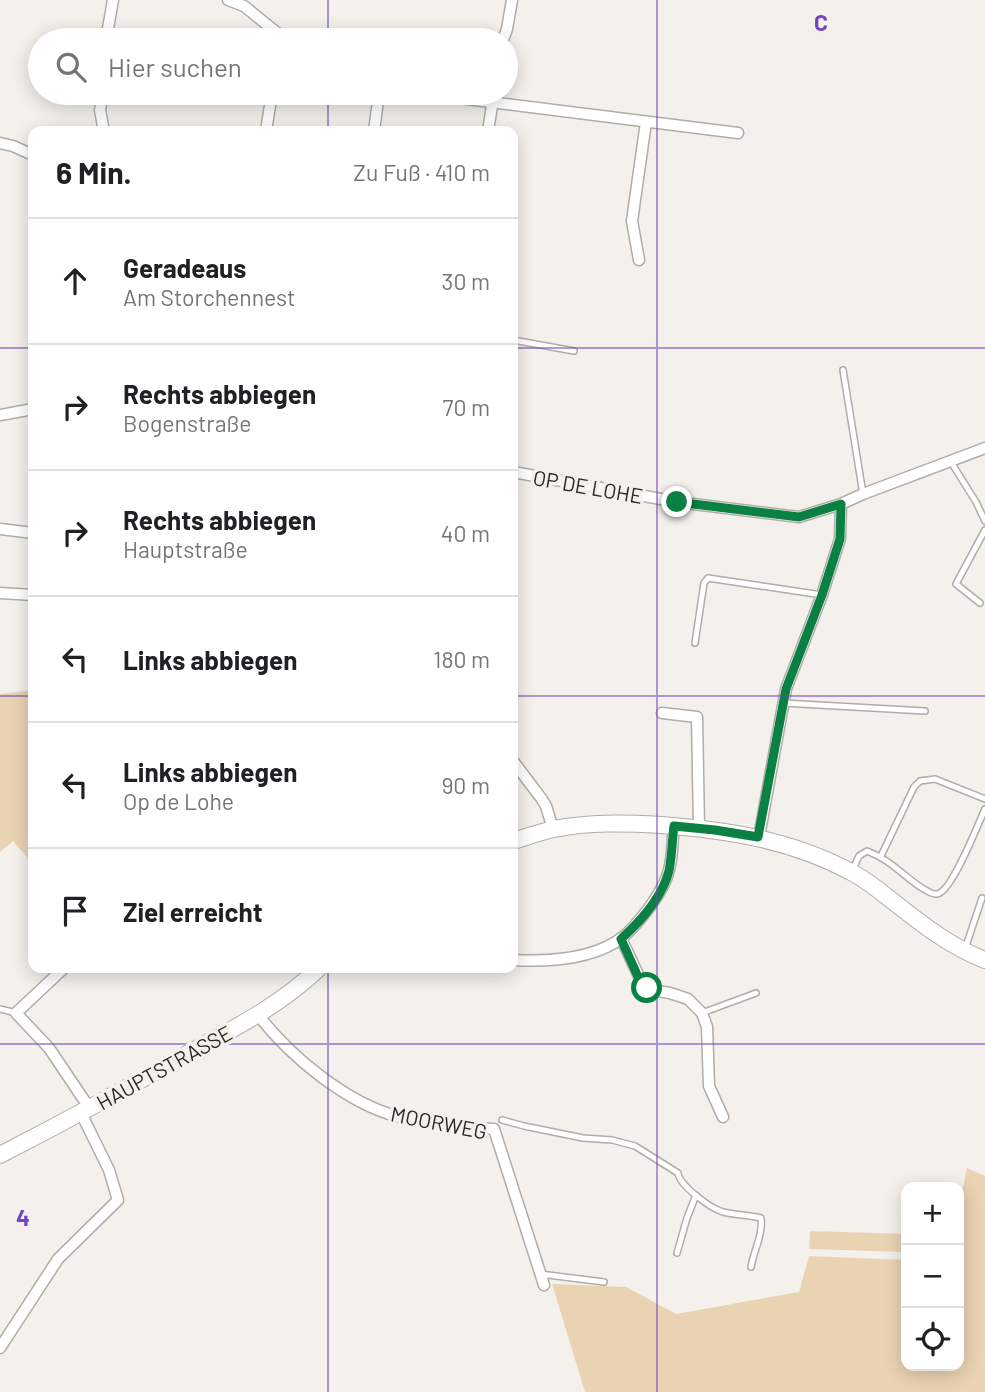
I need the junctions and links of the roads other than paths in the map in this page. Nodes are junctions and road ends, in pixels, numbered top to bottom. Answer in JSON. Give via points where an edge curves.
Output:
{"nodes":[{"id":1,"x":113,"y":0,"type":"edge"},
{"id":2,"x":228,"y":0,"type":"edge"},
{"id":3,"x":512,"y":0,"type":"edge"},
{"id":4,"x":108,"y":28,"type":"edge"},
{"id":5,"x":269,"y":28,"type":"edge"},
{"id":6,"x":507,"y":28,"type":"edge"},
{"id":7,"x":518,"y":101,"type":"edge"},
{"id":8,"x":101,"y":105,"type":"edge"},
{"id":9,"x":270,"y":105,"type":"edge"},
{"id":10,"x":377,"y":105,"type":"edge"},
{"id":11,"x":492,"y":105,"type":"edge"},
{"id":12,"x":646,"y":122,"type":"junction"},
{"id":13,"x":103,"y":126,"type":"edge"},
{"id":14,"x":267,"y":126,"type":"edge"},
{"id":15,"x":375,"y":126,"type":"edge"},
{"id":16,"x":489,"y":126,"type":"edge"},
{"id":17,"x":738,"y":133,"type":"dead end"},
{"id":18,"x":0,"y":143,"type":"edge"},
{"id":19,"x":28,"y":153,"type":"edge"},
{"id":20,"x":639,"y":260,"type":"dead end"},
{"id":21,"x":518,"y":341,"type":"edge"},
{"id":22,"x":574,"y":351,"type":"dead end"},
{"id":23,"x":843,"y":370,"type":"dead end"},
{"id":24,"x":28,"y":410,"type":"edge"},
{"id":25,"x":0,"y":415,"type":"edge"},
{"id":26,"x":985,"y":448,"type":"edge"},
{"id":27,"x":951,"y":462,"type":"junction"},
{"id":28,"x":518,"y":473,"type":"edge"},
{"id":29,"x":863,"y":494,"type":"junction"},
{"id":30,"x":841,"y":504,"type":"junction"},
{"id":31,"x":985,"y":521,"type":"edge"},
{"id":32,"x":0,"y":529,"type":"edge"},
{"id":33,"x":985,"y":530,"type":"edge"},
{"id":34,"x":28,"y":532,"type":"edge"},
{"id":35,"x":0,"y":593,"type":"edge"},
{"id":36,"x":28,"y":595,"type":"edge"},
{"id":37,"x":822,"y":595,"type":"junction"},
{"id":38,"x":980,"y":603,"type":"dead end"},
{"id":39,"x":695,"y":643,"type":"dead end"},
{"id":40,"x":783,"y":704,"type":"junction"},
{"id":41,"x":925,"y":710,"type":"dead end"},
{"id":42,"x":662,"y":713,"type":"dead end"},
{"id":43,"x":518,"y":768,"type":"edge"},
{"id":44,"x":985,"y":799,"type":"edge"},
{"id":45,"x":985,"y":809,"type":"edge"},
{"id":46,"x":674,"y":826,"type":"junction"},
{"id":47,"x":699,"y":828,"type":"junction"},
{"id":48,"x":553,"y":829,"type":"junction"},
{"id":49,"x":758,"y":837,"type":"junction"},
{"id":50,"x":518,"y":840,"type":"edge"},
{"id":51,"x":881,"y":856,"type":"junction"},
{"id":52,"x":852,"y":872,"type":"junction"},
{"id":53,"x":982,"y":898,"type":"dead end"},
{"id":54,"x":621,"y":939,"type":"junction"},
{"id":55,"x":964,"y":951,"type":"junction"},
{"id":56,"x":518,"y":960,"type":"edge"},
{"id":57,"x":985,"y":960,"type":"edge"},
{"id":58,"x":59,"y":973,"type":"edge"},
{"id":59,"x":314,"y":973,"type":"edge"},
{"id":60,"x":756,"y":993,"type":"dead end"},
{"id":61,"x":0,"y":1009,"type":"edge"},
{"id":62,"x":16,"y":1013,"type":"junction"},
{"id":63,"x":702,"y":1013,"type":"junction"},
{"id":64,"x":258,"y":1015,"type":"junction"},
{"id":65,"x":85,"y":1111,"type":"junction"},
{"id":66,"x":723,"y":1117,"type":"dead end"},
{"id":67,"x":502,"y":1120,"type":"dead end"},
{"id":68,"x":0,"y":1155,"type":"edge"},
{"id":69,"x":696,"y":1195,"type":"junction"},
{"id":70,"x":677,"y":1253,"type":"dead end"},
{"id":71,"x":751,"y":1267,"type":"dead end"},
{"id":72,"x":542,"y":1279,"type":"joint"},
{"id":73,"x":604,"y":1282,"type":"dead end"},
{"id":74,"x":0,"y":1348,"type":"edge"}],
"edges":[{"from":1,"to":4,"type":"street"},
{"from":2,"to":5,"type":"street","via":[[244,6]]},
{"from":3,"to":6,"type":"street"},
{"from":7,"to":12,"type":"street"},
{"from":8,"to":13,"type":"street"},
{"from":9,"to":14,"type":"street"},
{"from":10,"to":15,"type":"street"},
{"from":11,"to":16,"type":"street"},
{"from":12,"to":17,"type":"street"},
{"from":12,"to":20,"type":"street","via":[[632,221]]},
{"from":18,"to":19,"type":"street"},
{"from":21,"to":22,"type":"lane"},
{"from":23,"to":29,"type":"lane"},
{"from":24,"to":25,"type":"street"},
{"from":26,"to":27,"type":"street","name":"OP DE LOHE"},
{"from":27,"to":29,"type":"street","name":"OP DE LOHE"},
{"from":27,"to":31,"type":"lane"},
{"from":28,"to":30,"type":"street","name":"OP DE LOHE","via":[[677,502],[799,517]]},
{"from":29,"to":30,"type":"street","name":"OP DE LOHE"},
{"from":30,"to":37,"type":"street","via":[[840,539]]},
{"from":32,"to":34,"type":"street"},
{"from":33,"to":38,"type":"lane","via":[[956,584]]},
{"from":35,"to":36,"type":"street"},
{"from":37,"to":39,"type":"lane","via":[[708,578]]},
{"from":37,"to":40,"type":"street"},
{"from":40,"to":41,"type":"lane"},
{"from":40,"to":49,"type":"street"},
{"from":42,"to":47,"type":"street","via":[[697,717]]},
{"from":43,"to":48,"type":"street","via":[[546,806]]},
{"from":44,"to":51,"type":"lane","via":[[936,779],[920,781]]},
{"from":45,"to":51,"type":"lane","via":[[952,880],[941,893],[934,895],[922,888]]},
{"from":46,"to":47,"type":"main road"},
{"from":46,"to":48,"type":"main road","via":[[615,822]]},
{"from":46,"to":54,"type":"street","via":[[666,881]]},
{"from":47,"to":49,"type":"main road"},
{"from":48,"to":50,"type":"main road"},
{"from":49,"to":52,"type":"main road","via":[[808,851]]},
{"from":51,"to":52,"type":"lane","via":[[867,851],[859,856]]},
{"from":52,"to":55,"type":"main road"},
{"from":53,"to":55,"type":"lane"},
{"from":54,"to":56,"type":"street","via":[[570,958]]},
{"from":54,"to":63,"type":"street","via":[[643,985],[688,999]]},
{"from":55,"to":57,"type":"main road"},
{"from":58,"to":62,"type":"street"},
{"from":59,"to":64,"type":"main road","name":"HAUPTSTRASSE"},
{"from":60,"to":63,"type":"lane"},
{"from":61,"to":62,"type":"lane"},
{"from":62,"to":65,"type":"street","via":[[49,1048]]},
{"from":63,"to":66,"type":"street","via":[[707,1027],[709,1086]]},
{"from":64,"to":65,"type":"main road","name":"HAUPTSTRASSE"},
{"from":64,"to":72,"type":"street","name":"MOORWEG","via":[[301,1059],[359,1100],[415,1121],[494,1129]]},
{"from":65,"to":68,"type":"main road","name":"HAUPTSTRASSE"},
{"from":65,"to":74,"type":"street","via":[[118,1200],[58,1259]]},
{"from":67,"to":69,"type":"lane","via":[[635,1146],[678,1174]]},
{"from":69,"to":70,"type":"lane"},
{"from":69,"to":71,"type":"lane","via":[[722,1212],[761,1218]]},
{"from":72,"to":73,"type":"lane"}]}
